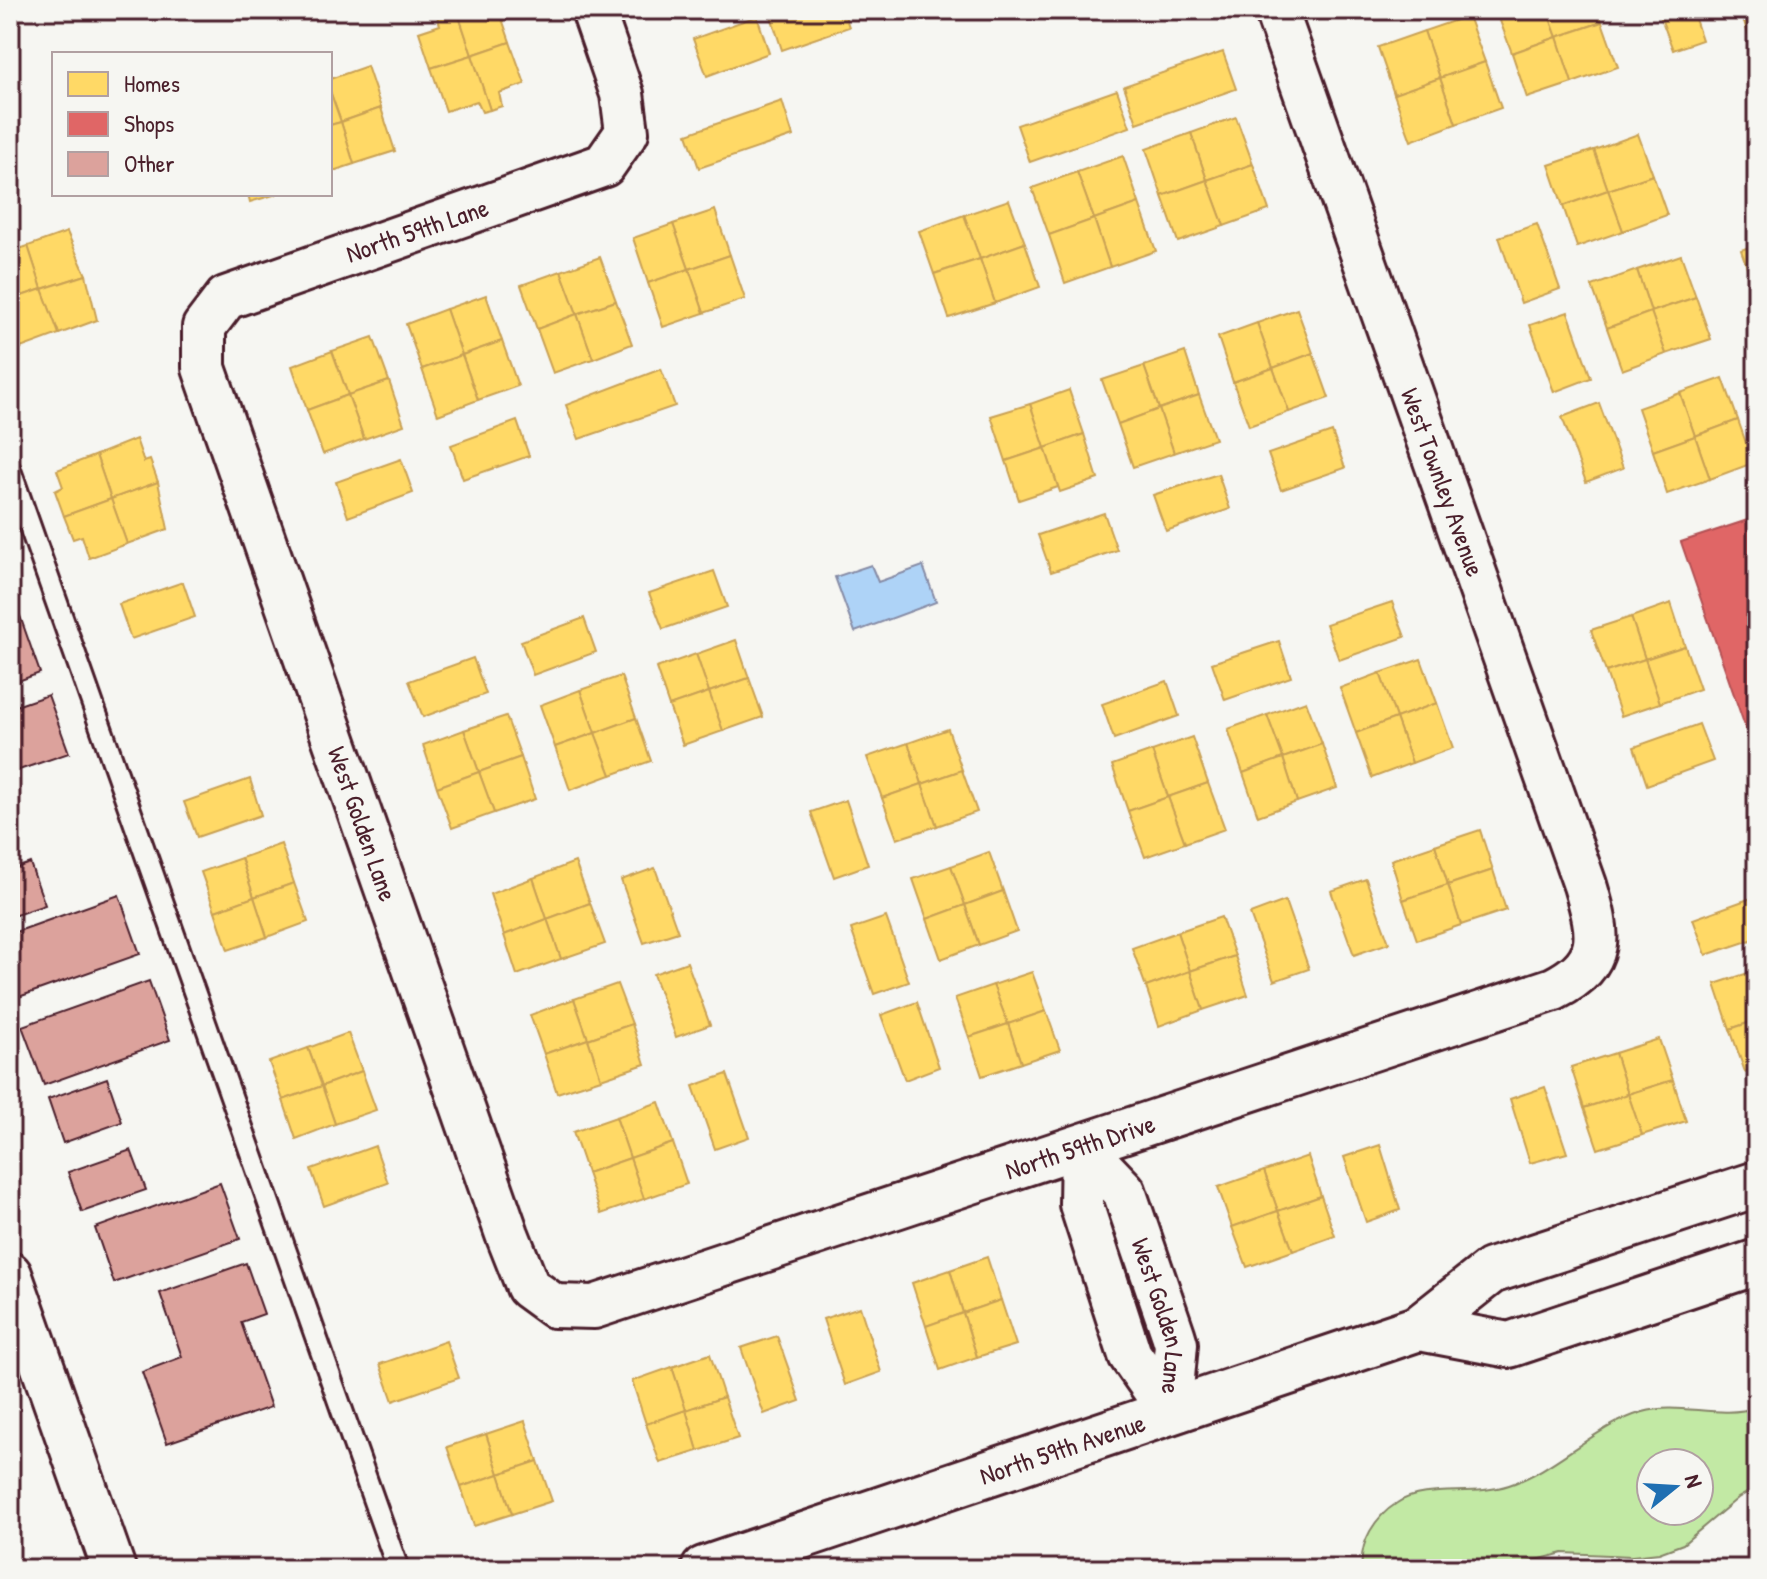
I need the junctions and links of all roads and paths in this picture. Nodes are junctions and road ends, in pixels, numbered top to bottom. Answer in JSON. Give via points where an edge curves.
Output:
{"nodes":[{"id":1,"x":593,"y":10,"type":"edge"},
{"id":2,"x":1276,"y":10,"type":"edge"},
{"id":3,"x":204,"y":327,"type":"joint"},
{"id":4,"x":10,"y":470,"type":"edge"},
{"id":5,"x":1593,"y":957,"type":"joint"},
{"id":6,"x":1082,"y":1147,"type":"junction"},
{"id":7,"x":1757,"y":1184,"type":"edge"},
{"id":8,"x":1757,"y":1262,"type":"edge"},
{"id":9,"x":10,"y":1274,"type":"edge"},
{"id":10,"x":554,"y":1306,"type":"joint"},
{"id":11,"x":1419,"y":1328,"type":"junction"},
{"id":12,"x":1170,"y":1412,"type":"junction"},
{"id":13,"x":114,"y":1569,"type":"edge"},
{"id":14,"x":398,"y":1569,"type":"edge"},
{"id":15,"x":704,"y":1569,"type":"edge"}],
"edges":[{"from":1,"to":3,"type":"street","name":"North 59th Lane","via":[[622,94],[627,132],[604,165],[226,298]]},
{"from":2,"to":5,"type":"street","name":"West Townley Avenue","via":[[1585,885],[1597,924]]},
{"from":3,"to":10,"type":"street","name":"West Golden Lane","via":[[204,368],[507,1234],[528,1287]]},
{"from":4,"to":14,"type":"lane"},
{"from":5,"to":6,"type":"street","name":"North 59th Drive","via":[[1577,977],[1554,989]]},
{"from":6,"to":10,"type":"street","name":"North 59th Drive","via":[[594,1307]]},
{"from":6,"to":12,"type":"street","name":"West Golden Lane","via":[[1124,1191],[1173,1334]]},
{"from":7,"to":11,"type":"main road","name":"North 59th Avenue","via":[[1491,1271]]},
{"from":8,"to":11,"type":"main road","name":"North 59th Avenue","via":[[1509,1345]]},
{"from":9,"to":13,"type":"street"},
{"from":11,"to":12,"type":"main road","name":"North 59th Avenue"},
{"from":12,"to":15,"type":"main road","name":"North 59th Avenue"}]}
